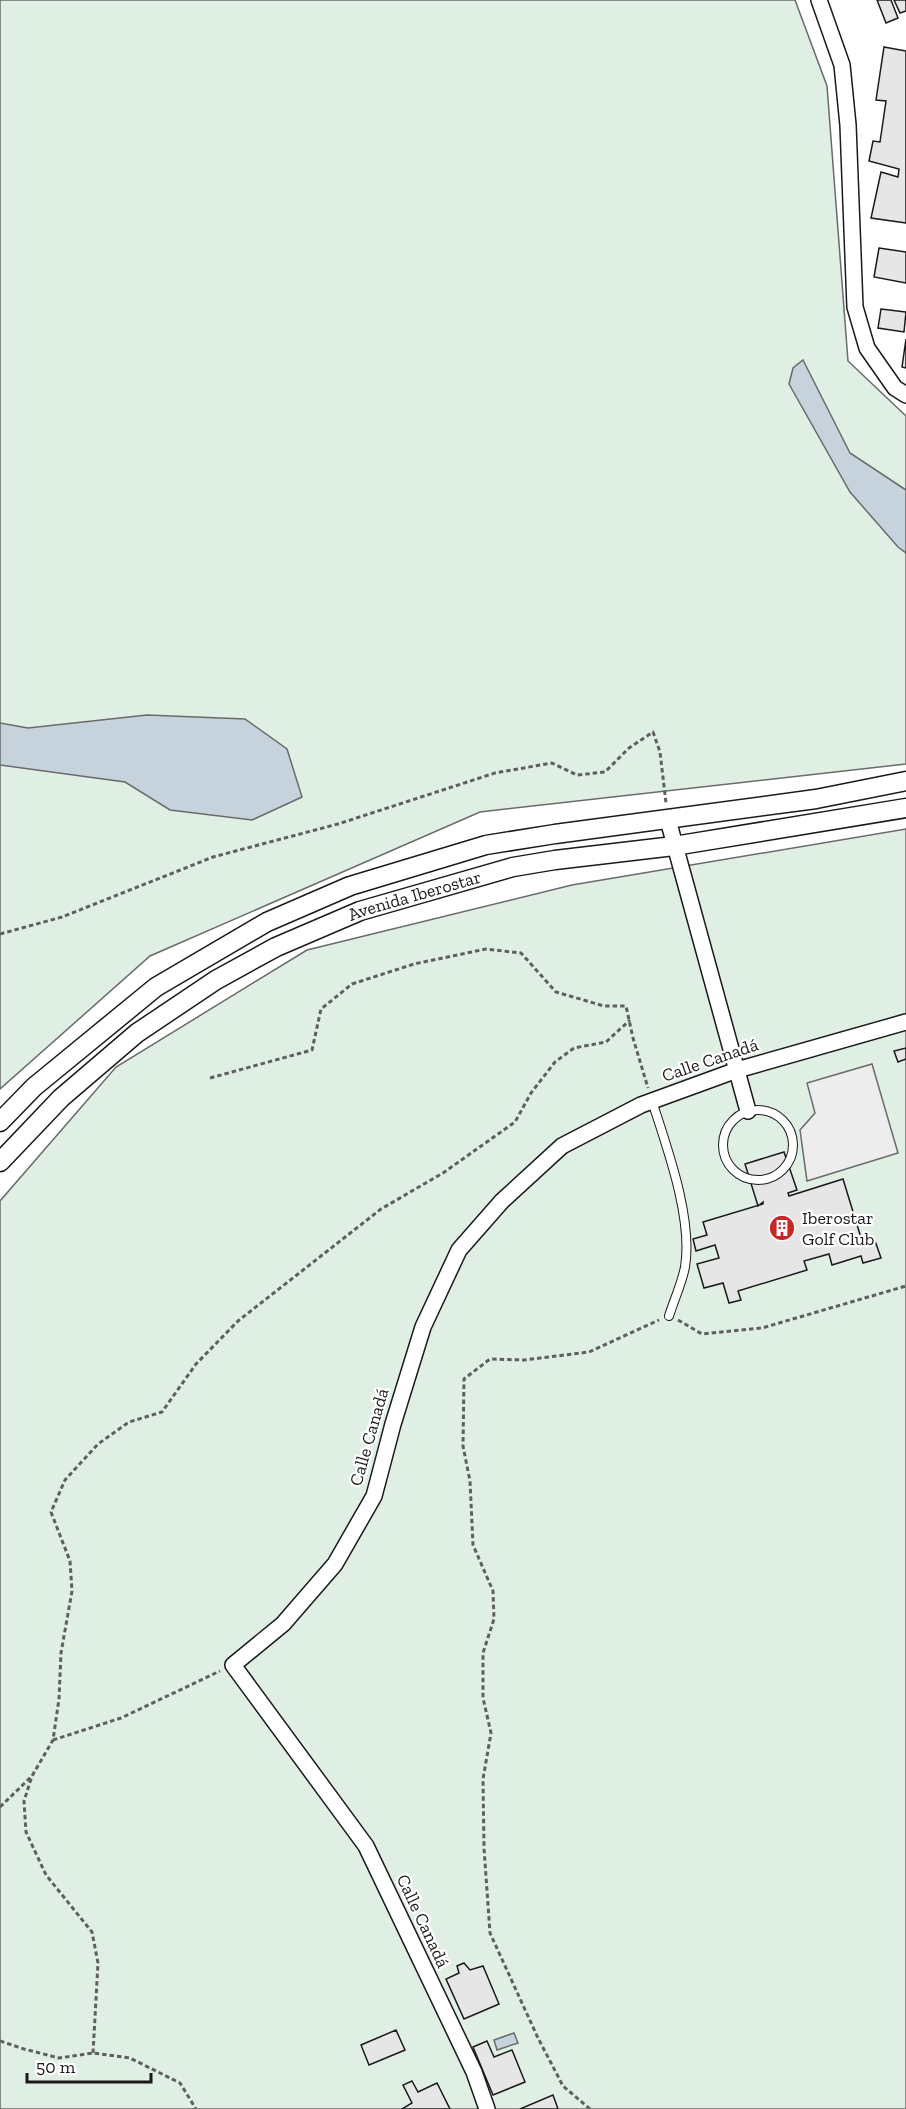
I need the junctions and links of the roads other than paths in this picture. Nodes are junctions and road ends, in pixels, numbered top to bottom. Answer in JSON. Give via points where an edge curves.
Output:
{"nodes":[{"id":1,"x":819,"y":0,"type":"edge"},
{"id":2,"x":906,"y":395,"type":"edge"},
{"id":3,"x":906,"y":781,"type":"edge"},
{"id":4,"x":906,"y":808,"type":"edge"},
{"id":5,"x":668,"y":820,"type":"junction"},
{"id":6,"x":674,"y":846,"type":"junction"},
{"id":7,"x":906,"y":1022,"type":"edge"},
{"id":8,"x":737,"y":1070,"type":"junction"},
{"id":9,"x":652,"y":1101,"type":"junction"},
{"id":10,"x":748,"y":1111,"type":"junction"},
{"id":11,"x":0,"y":1122,"type":"edge"},
{"id":12,"x":0,"y":1162,"type":"edge"},
{"id":13,"x":669,"y":1316,"type":"road end"},
{"id":14,"x":487,"y":2109,"type":"edge"}],
"edges":[{"from":1,"to":2,"type":"street","via":[[842,65],[849,125],[855,307],[867,348],[895,388]]},
{"from":3,"to":5,"type":"street","name":"Avenida Iberostar","via":[[816,799]]},
{"from":4,"to":6,"type":"street","name":"Avenida Iberostar"},
{"from":5,"to":6,"type":"street"},
{"from":5,"to":11,"type":"street","name":"Avenida Iberostar","via":[[486,845],[350,886],[267,922],[156,987],[34,1087]]},
{"from":6,"to":8,"type":"street"},
{"from":6,"to":12,"type":"street","name":"Avenida Iberostar","via":[[513,867],[360,911],[276,947],[216,980],[137,1034],[61,1098]]},
{"from":7,"to":8,"type":"street","name":"Calle Canadá"},
{"from":8,"to":9,"type":"street","name":"Calle Canadá"},
{"from":8,"to":10,"type":"street"},
{"from":9,"to":13,"type":"lane","via":[[686,1228],[685,1267]]},
{"from":9,"to":14,"type":"street","name":"Calle Canadá","via":[[562,1146],[502,1201],[459,1250],[423,1327],[374,1496],[335,1564],[283,1624],[233,1665],[366,1846],[474,2072]]},
{"from":10,"to":10,"type":"lane","via":[[729,1125],[723,1147],[726,1159],[742,1176],[765,1179],[776,1175],[790,1159],[792,1137],[788,1126],[771,1112]]}]}
